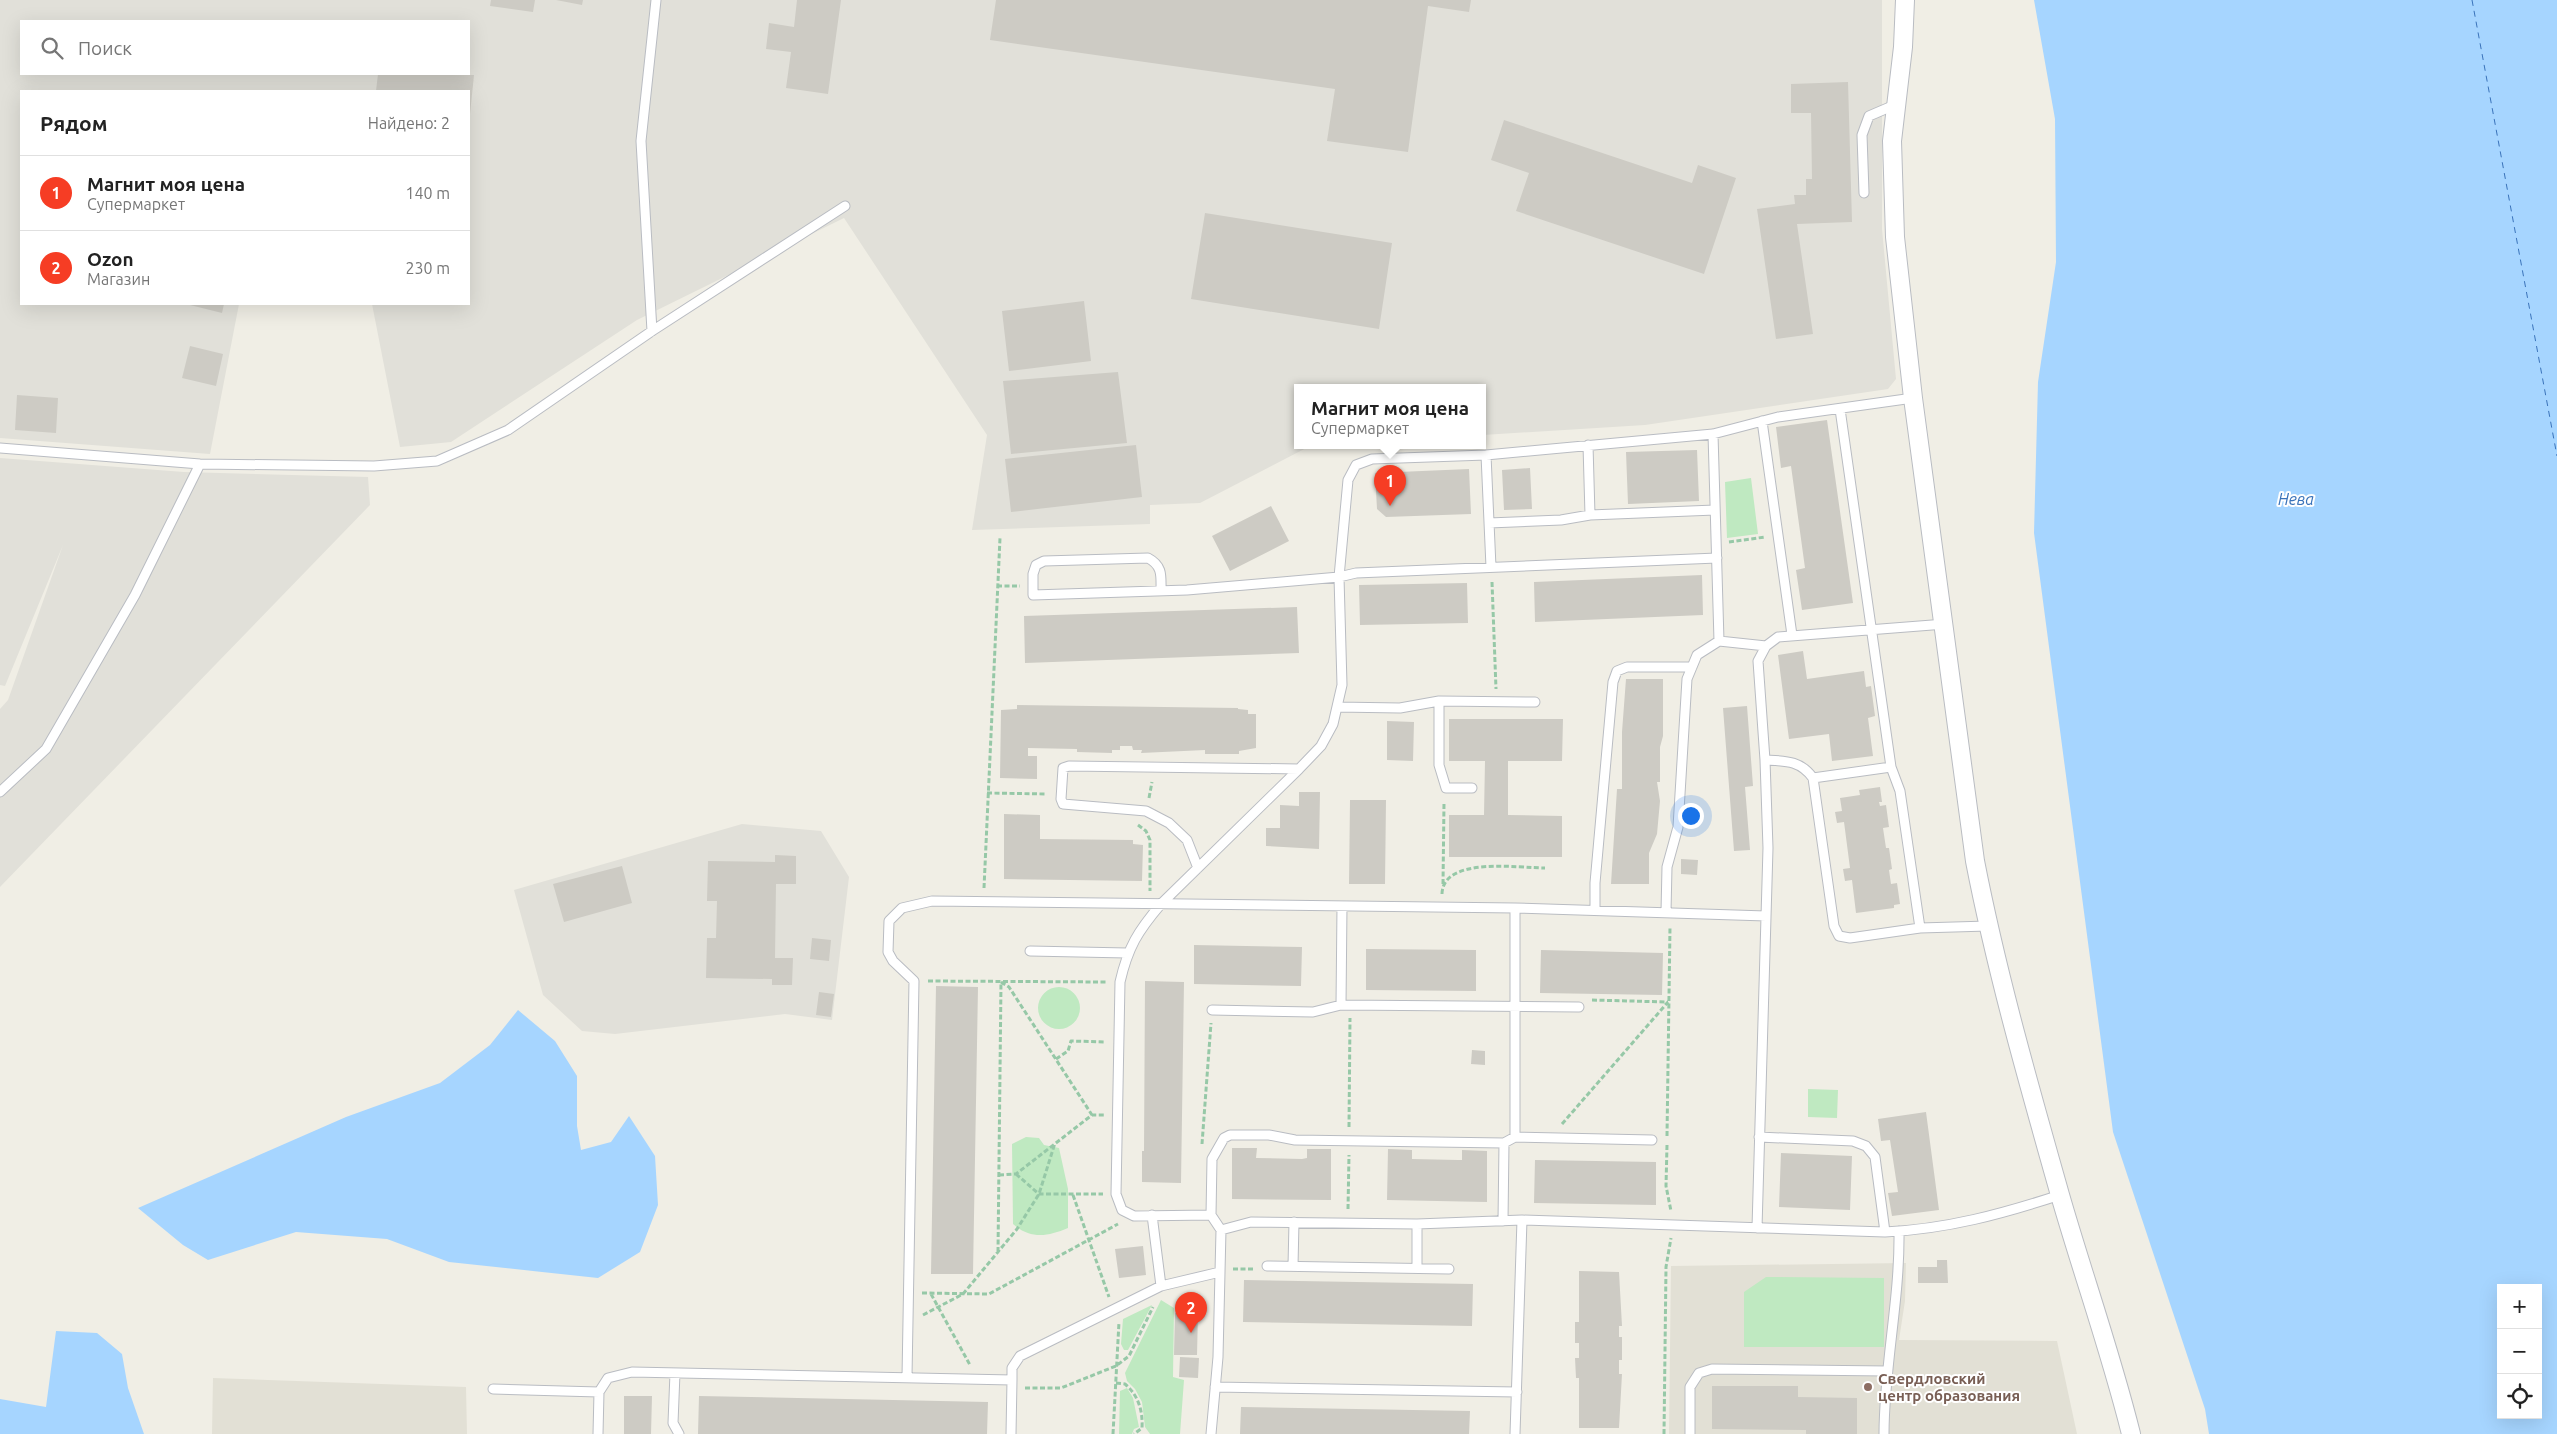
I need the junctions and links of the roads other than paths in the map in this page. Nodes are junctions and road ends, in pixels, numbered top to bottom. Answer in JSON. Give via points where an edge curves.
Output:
{"nodes":[{"id":1,"x":656,"y":0,"type":"edge"},
{"id":2,"x":1905,"y":0,"type":"edge"},
{"id":3,"x":1896,"y":104,"type":"junction"},
{"id":4,"x":1864,"y":193,"type":"dead end"},
{"id":5,"x":845,"y":206,"type":"dead end"},
{"id":6,"x":652,"y":331,"type":"junction"},
{"id":7,"x":1914,"y":398,"type":"junction"},
{"id":8,"x":1840,"y":409,"type":"junction"},
{"id":9,"x":1762,"y":421,"type":"junction"},
{"id":10,"x":1713,"y":434,"type":"junction"},
{"id":11,"x":1588,"y":446,"type":"junction"},
{"id":12,"x":0,"y":448,"type":"edge"},
{"id":13,"x":1486,"y":455,"type":"junction"},
{"id":14,"x":200,"y":464,"type":"junction"},
{"id":15,"x":1715,"y":510,"type":"junction"},
{"id":16,"x":1590,"y":515,"type":"junction"},
{"id":17,"x":1489,"y":523,"type":"junction"},
{"id":18,"x":1717,"y":558,"type":"junction"},
{"id":19,"x":1491,"y":567,"type":"junction"},
{"id":20,"x":1339,"y":577,"type":"junction"},
{"id":21,"x":1161,"y":591,"type":"junction"},
{"id":22,"x":1945,"y":624,"type":"junction"},
{"id":23,"x":1872,"y":630,"type":"junction"},
{"id":24,"x":1792,"y":635,"type":"junction"},
{"id":25,"x":1719,"y":641,"type":"junction"},
{"id":26,"x":1766,"y":646,"type":"junction"},
{"id":27,"x":1692,"y":667,"type":"junction"},
{"id":28,"x":1439,"y":701,"type":"junction"},
{"id":29,"x":1535,"y":702,"type":"dead end"},
{"id":30,"x":1337,"y":707,"type":"junction"},
{"id":31,"x":1765,"y":760,"type":"junction"},
{"id":32,"x":1891,"y":767,"type":"junction"},
{"id":33,"x":1299,"y":769,"type":"junction"},
{"id":34,"x":1813,"y":778,"type":"junction"},
{"id":35,"x":1472,"y":788,"type":"dead end"},
{"id":36,"x":0,"y":792,"type":"edge"},
{"id":37,"x":1198,"y":868,"type":"junction"},
{"id":38,"x":1161,"y":904,"type":"junction"},
{"id":39,"x":1342,"y":906,"type":"junction"},
{"id":40,"x":1515,"y":908,"type":"junction"},
{"id":41,"x":1595,"y":910,"type":"junction"},
{"id":42,"x":1666,"y":912,"type":"junction"},
{"id":43,"x":1766,"y":916,"type":"junction"},
{"id":44,"x":1988,"y":926,"type":"junction"},
{"id":45,"x":1920,"y":928,"type":"junction"},
{"id":46,"x":1030,"y":951,"type":"dead end"},
{"id":47,"x":1127,"y":953,"type":"junction"},
{"id":48,"x":1346,"y":1005,"type":"junction"},
{"id":49,"x":1515,"y":1007,"type":"junction"},
{"id":50,"x":1578,"y":1008,"type":"dead end"},
{"id":51,"x":1212,"y":1010,"type":"road end"},
{"id":52,"x":1515,"y":1137,"type":"junction"},
{"id":53,"x":1760,"y":1137,"type":"junction"},
{"id":54,"x":1652,"y":1140,"type":"dead end"},
{"id":55,"x":1504,"y":1144,"type":"junction"},
{"id":56,"x":2060,"y":1194,"type":"junction"},
{"id":57,"x":1152,"y":1215,"type":"junction"},
{"id":58,"x":1211,"y":1215,"type":"junction"},
{"id":59,"x":1522,"y":1220,"type":"junction"},
{"id":60,"x":1503,"y":1221,"type":"junction"},
{"id":61,"x":1294,"y":1222,"type":"junction"},
{"id":62,"x":1418,"y":1224,"type":"junction"},
{"id":63,"x":1757,"y":1228,"type":"junction"},
{"id":64,"x":1221,"y":1230,"type":"junction"},
{"id":65,"x":1885,"y":1232,"type":"junction"},
{"id":66,"x":1899,"y":1232,"type":"junction"},
{"id":67,"x":1267,"y":1266,"type":"road end"},
{"id":68,"x":1293,"y":1266,"type":"junction"},
{"id":69,"x":1417,"y":1268,"type":"junction"},
{"id":70,"x":1449,"y":1269,"type":"dead end"},
{"id":71,"x":1220,"y":1272,"type":"junction"},
{"id":72,"x":1161,"y":1286,"type":"junction"},
{"id":73,"x":1887,"y":1371,"type":"junction"},
{"id":74,"x":675,"y":1373,"type":"junction"},
{"id":75,"x":907,"y":1377,"type":"junction"},
{"id":76,"x":1012,"y":1383,"type":"junction"},
{"id":77,"x":1215,"y":1387,"type":"junction"},
{"id":78,"x":493,"y":1389,"type":"dead end"},
{"id":79,"x":598,"y":1392,"type":"junction"},
{"id":80,"x":1516,"y":1392,"type":"junction"},
{"id":81,"x":598,"y":1434,"type":"edge"},
{"id":82,"x":679,"y":1434,"type":"edge"},
{"id":83,"x":1011,"y":1434,"type":"edge"},
{"id":84,"x":1211,"y":1434,"type":"edge"},
{"id":85,"x":1515,"y":1434,"type":"edge"},
{"id":86,"x":1690,"y":1434,"type":"edge"},
{"id":87,"x":1884,"y":1434,"type":"edge"},
{"id":88,"x":2131,"y":1434,"type":"edge"}],
"edges":[{"from":1,"to":6,"type":"lane","via":[[641,141]]},
{"from":2,"to":3,"type":"street"},
{"from":3,"to":4,"type":"lane","via":[[1869,116],[1862,135]]},
{"from":3,"to":7,"type":"street","via":[[1892,141],[1894,237]]},
{"from":5,"to":6,"type":"lane"},
{"from":6,"to":14,"type":"lane","via":[[508,430],[437,461],[374,466]]},
{"from":7,"to":8,"type":"lane"},
{"from":7,"to":22,"type":"street"},
{"from":8,"to":9,"type":"lane"},
{"from":8,"to":23,"type":"lane"},
{"from":9,"to":10,"type":"lane"},
{"from":9,"to":24,"type":"lane"},
{"from":10,"to":11,"type":"lane"},
{"from":10,"to":15,"type":"lane"},
{"from":11,"to":13,"type":"lane"},
{"from":11,"to":16,"type":"lane"},
{"from":12,"to":14,"type":"lane"},
{"from":13,"to":17,"type":"lane"},
{"from":13,"to":20,"type":"lane","via":[[1372,459],[1356,465],[1348,480]]},
{"from":14,"to":36,"type":"lane","via":[[135,595],[46,749]]},
{"from":15,"to":16,"type":"lane"},
{"from":15,"to":18,"type":"lane"},
{"from":16,"to":17,"type":"lane","via":[[1561,520]]},
{"from":17,"to":19,"type":"lane"},
{"from":18,"to":19,"type":"lane"},
{"from":18,"to":25,"type":"lane"},
{"from":19,"to":20,"type":"lane","via":[[1356,572]]},
{"from":20,"to":21,"type":"lane"},
{"from":20,"to":30,"type":"lane","via":[[1342,685]]},
{"from":21,"to":21,"type":"lane","via":[[1033,595],[1032,574],[1036,565],[1044,561],[1148,558],[1161,570]]},
{"from":22,"to":23,"type":"lane"},
{"from":22,"to":44,"type":"street","via":[[1967,806]]},
{"from":23,"to":24,"type":"lane"},
{"from":23,"to":32,"type":"lane"},
{"from":24,"to":26,"type":"lane","via":[[1778,637]]},
{"from":25,"to":26,"type":"lane"},
{"from":25,"to":27,"type":"lane","via":[[1697,655]]},
{"from":26,"to":31,"type":"lane","via":[[1758,661]]},
{"from":27,"to":41,"type":"lane","via":[[1627,667],[1617,671],[1613,682]]},
{"from":27,"to":42,"type":"lane","via":[[1688,679],[1678,827],[1667,867]]},
{"from":28,"to":29,"type":"lane"},
{"from":28,"to":30,"type":"lane","via":[[1400,708]]},
{"from":28,"to":35,"type":"lane","via":[[1439,765],[1446,788]]},
{"from":30,"to":33,"type":"lane","via":[[1333,724],[1321,746]]},
{"from":31,"to":34,"type":"lane","via":[[1794,762],[1807,769]]},
{"from":31,"to":43,"type":"lane"},
{"from":32,"to":34,"type":"lane"},
{"from":32,"to":45,"type":"lane","via":[[1900,792]]},
{"from":33,"to":37,"type":"lane"},
{"from":33,"to":37,"type":"lane","via":[[1063,768],[1063,804],[1142,810],[1169,823],[1187,840]]},
{"from":34,"to":45,"type":"lane","via":[[1834,926],[1839,936],[1850,938]]},
{"from":37,"to":38,"type":"lane"},
{"from":38,"to":39,"type":"lane"},
{"from":38,"to":47,"type":"lane"},
{"from":38,"to":75,"type":"lane","via":[[932,901],[902,908],[888,921],[888,952],[914,981]]},
{"from":39,"to":40,"type":"lane"},
{"from":39,"to":48,"type":"lane"},
{"from":40,"to":41,"type":"lane"},
{"from":40,"to":49,"type":"lane"},
{"from":41,"to":42,"type":"lane"},
{"from":42,"to":43,"type":"lane"},
{"from":43,"to":53,"type":"lane"},
{"from":44,"to":45,"type":"lane"},
{"from":44,"to":56,"type":"street"},
{"from":46,"to":47,"type":"lane"},
{"from":47,"to":57,"type":"lane","via":[[1120,982],[1116,1194],[1122,1210],[1134,1216]]},
{"from":48,"to":49,"type":"lane"},
{"from":48,"to":51,"type":"lane","via":[[1313,1012]]},
{"from":49,"to":50,"type":"lane"},
{"from":49,"to":52,"type":"lane"},
{"from":52,"to":54,"type":"lane"},
{"from":52,"to":55,"type":"lane"},
{"from":53,"to":63,"type":"lane"},
{"from":53,"to":65,"type":"lane","via":[[1853,1140],[1866,1146],[1875,1157]]},
{"from":55,"to":58,"type":"lane","via":[[1295,1140],[1269,1135],[1230,1135],[1224,1138],[1212,1159]]},
{"from":55,"to":60,"type":"lane"},
{"from":56,"to":66,"type":"lane","via":[[1974,1221]]},
{"from":56,"to":88,"type":"street"},
{"from":57,"to":58,"type":"lane"},
{"from":57,"to":72,"type":"lane"},
{"from":58,"to":64,"type":"lane"},
{"from":59,"to":60,"type":"lane"},
{"from":59,"to":63,"type":"lane"},
{"from":59,"to":80,"type":"lane"},
{"from":60,"to":62,"type":"lane"},
{"from":61,"to":62,"type":"lane"},
{"from":61,"to":64,"type":"lane","via":[[1251,1222]]},
{"from":61,"to":68,"type":"lane"},
{"from":62,"to":69,"type":"lane"},
{"from":63,"to":65,"type":"lane"},
{"from":64,"to":71,"type":"lane"},
{"from":65,"to":66,"type":"lane"},
{"from":66,"to":73,"type":"lane","via":[[1897,1302]]},
{"from":67,"to":68,"type":"lane"},
{"from":68,"to":69,"type":"lane"},
{"from":69,"to":70,"type":"lane"},
{"from":71,"to":72,"type":"lane"},
{"from":71,"to":77,"type":"lane"},
{"from":72,"to":76,"type":"lane","via":[[1020,1356],[1012,1368]]},
{"from":73,"to":86,"type":"lane","via":[[1712,1369],[1698,1373],[1690,1387]]},
{"from":73,"to":87,"type":"lane"},
{"from":74,"to":75,"type":"lane"},
{"from":74,"to":79,"type":"lane","via":[[632,1372],[608,1378]]},
{"from":74,"to":82,"type":"lane","via":[[673,1423]]},
{"from":75,"to":76,"type":"lane"},
{"from":76,"to":83,"type":"lane"},
{"from":77,"to":80,"type":"lane"},
{"from":77,"to":84,"type":"lane"},
{"from":78,"to":79,"type":"lane"},
{"from":79,"to":81,"type":"lane"},
{"from":80,"to":85,"type":"lane"}]}
